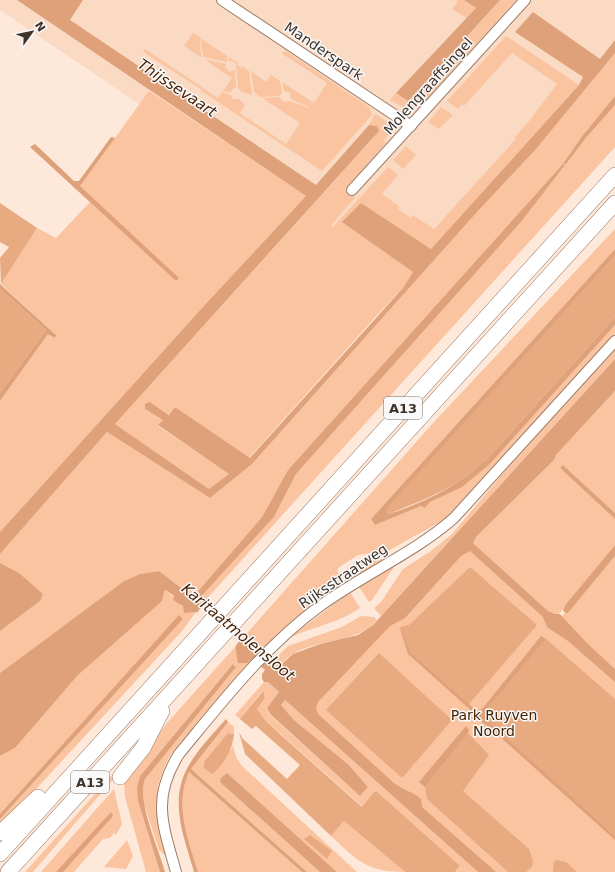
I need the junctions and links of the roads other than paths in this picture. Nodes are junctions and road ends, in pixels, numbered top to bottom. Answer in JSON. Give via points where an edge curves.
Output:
{"nodes":[{"id":1,"x":222,"y":0,"type":"edge"},
{"id":2,"x":525,"y":0,"type":"edge"},
{"id":3,"x":411,"y":126,"type":"junction"},
{"id":4,"x":615,"y":169,"type":"edge"},
{"id":5,"x":615,"y":175,"type":"edge"},
{"id":6,"x":352,"y":190,"type":"dead end"},
{"id":7,"x":592,"y":200,"type":"junction"},
{"id":8,"x":615,"y":203,"type":"edge"},
{"id":9,"x":615,"y":341,"type":"edge"},
{"id":10,"x":171,"y":693,"type":"junction"},
{"id":11,"x":117,"y":725,"type":"junction"},
{"id":12,"x":120,"y":777,"type":"dead end"},
{"id":13,"x":0,"y":833,"type":"edge"},
{"id":14,"x":0,"y":854,"type":"edge"},
{"id":15,"x":8,"y":872,"type":"edge"},
{"id":16,"x":176,"y":872,"type":"edge"}],
"edges":[{"from":1,"to":3,"type":"street","name":"Manderspark"},
{"from":2,"to":3,"type":"street","name":"Molengraaffsingel"},
{"from":3,"to":6,"type":"street","name":"Molengraaffsingel"},
{"from":4,"to":7,"type":"highway","number":"A13"},
{"from":5,"to":7,"type":"highway","number":"A13"},
{"from":7,"to":11,"type":"highway","number":"A13"},
{"from":8,"to":10,"type":"highway","number":"A13"},
{"from":9,"to":16,"type":"street","name":"Rijksstraatweg","via":[[454,518],[418,546],[320,606],[259,660],[179,754],[172,765],[161,799],[161,817]]},
{"from":10,"to":12,"type":"highway","number":"A13","via":[[143,748]]},
{"from":10,"to":15,"type":"highway","number":"A13"},
{"from":11,"to":13,"type":"highway","number":"A13","via":[[65,768],[27,809]]},
{"from":11,"to":14,"type":"highway","number":"A13"}]}
